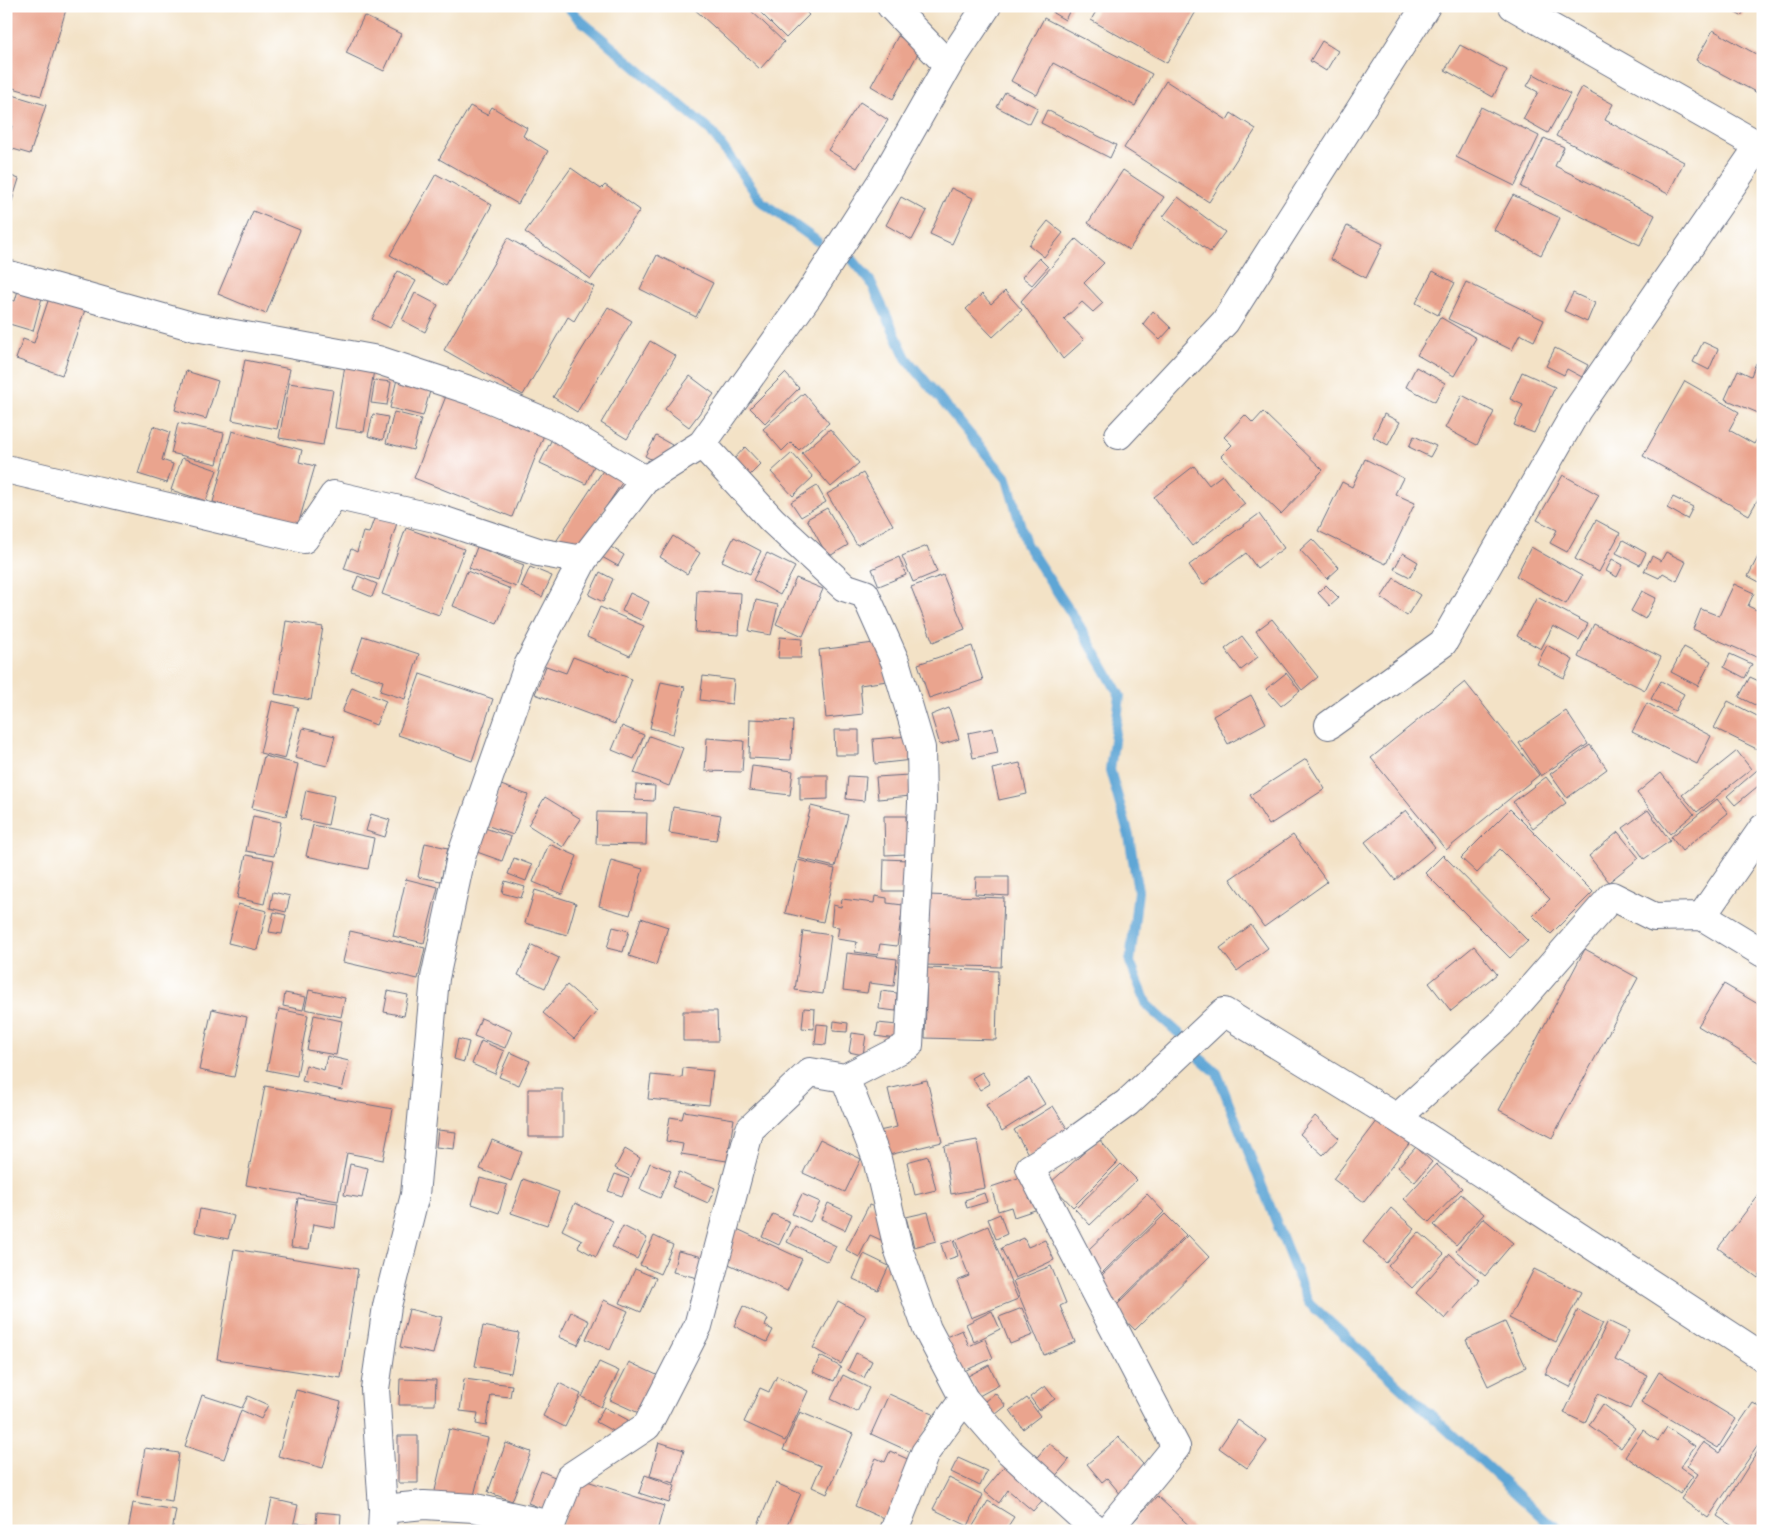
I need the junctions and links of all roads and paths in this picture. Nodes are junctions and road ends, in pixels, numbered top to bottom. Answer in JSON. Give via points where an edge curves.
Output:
{"nodes":[{"id":1,"x":891,"y":6,"type":"edge"},
{"id":2,"x":987,"y":6,"type":"edge"},
{"id":3,"x":1426,"y":6,"type":"edge"},
{"id":4,"x":1513,"y":6,"type":"edge"},
{"id":5,"x":948,"y":65,"type":"junction"},
{"id":6,"x":1761,"y":147,"type":"edge"},
{"id":7,"x":6,"y":274,"type":"edge"},
{"id":8,"x":1119,"y":435,"type":"dead end"},
{"id":9,"x":702,"y":444,"type":"junction"},
{"id":10,"x":6,"y":469,"type":"edge"},
{"id":11,"x":645,"y":480,"type":"junction"},
{"id":12,"x":583,"y":560,"type":"junction"},
{"id":13,"x":1329,"y":725,"type":"dead end"},
{"id":14,"x":1763,"y":828,"type":"edge"},
{"id":15,"x":1702,"y":916,"type":"junction"},
{"id":16,"x":1763,"y":953,"type":"edge"},
{"id":17,"x":844,"y":1078,"type":"junction"},
{"id":18,"x":1397,"y":1118,"type":"junction"},
{"id":19,"x":1763,"y":1357,"type":"edge"},
{"id":20,"x":964,"y":1399,"type":"junction"},
{"id":21,"x":383,"y":1520,"type":"edge"},
{"id":22,"x":894,"y":1531,"type":"edge"},
{"id":23,"x":1096,"y":1531,"type":"edge"},
{"id":24,"x":1107,"y":1531,"type":"edge"}],
"edges":[{"from":1,"to":5,"type":"street"},
{"from":2,"to":5,"type":"street"},
{"from":3,"to":8,"type":"street","via":[[1225,322]]},
{"from":4,"to":6,"type":"street"},
{"from":5,"to":9,"type":"street","via":[[885,176],[808,296]]},
{"from":6,"to":13,"type":"street","via":[[1577,410],[1443,643]]},
{"from":7,"to":11,"type":"street","via":[[195,328],[378,360],[472,391],[555,426]]},
{"from":9,"to":11,"type":"street"},
{"from":9,"to":17,"type":"street","via":[[772,520],[844,587],[865,594],[895,661],[921,748],[922,803],[909,1045]]},
{"from":10,"to":12,"type":"street","via":[[304,539],[334,495],[439,519],[538,552]]},
{"from":11,"to":12,"type":"street"},
{"from":12,"to":21,"type":"street","via":[[528,666],[461,857],[435,978],[415,1195],[387,1306],[374,1389]]},
{"from":14,"to":15,"type":"street"},
{"from":15,"to":16,"type":"street"},
{"from":15,"to":18,"type":"street","via":[[1654,916],[1612,896],[1501,1023]]},
{"from":17,"to":20,"type":"street","via":[[877,1159],[898,1248],[924,1320]]},
{"from":17,"to":21,"type":"street","via":[[810,1072],[750,1129],[698,1326],[647,1426],[570,1477],[551,1525],[476,1508],[424,1505]]},
{"from":18,"to":19,"type":"street"},
{"from":18,"to":24,"type":"street","via":[[1224,1012],[1127,1103],[1030,1168],[1176,1447]]},
{"from":20,"to":22,"type":"street","via":[[925,1453]]},
{"from":20,"to":23,"type":"street","via":[[1010,1452]]}]}
